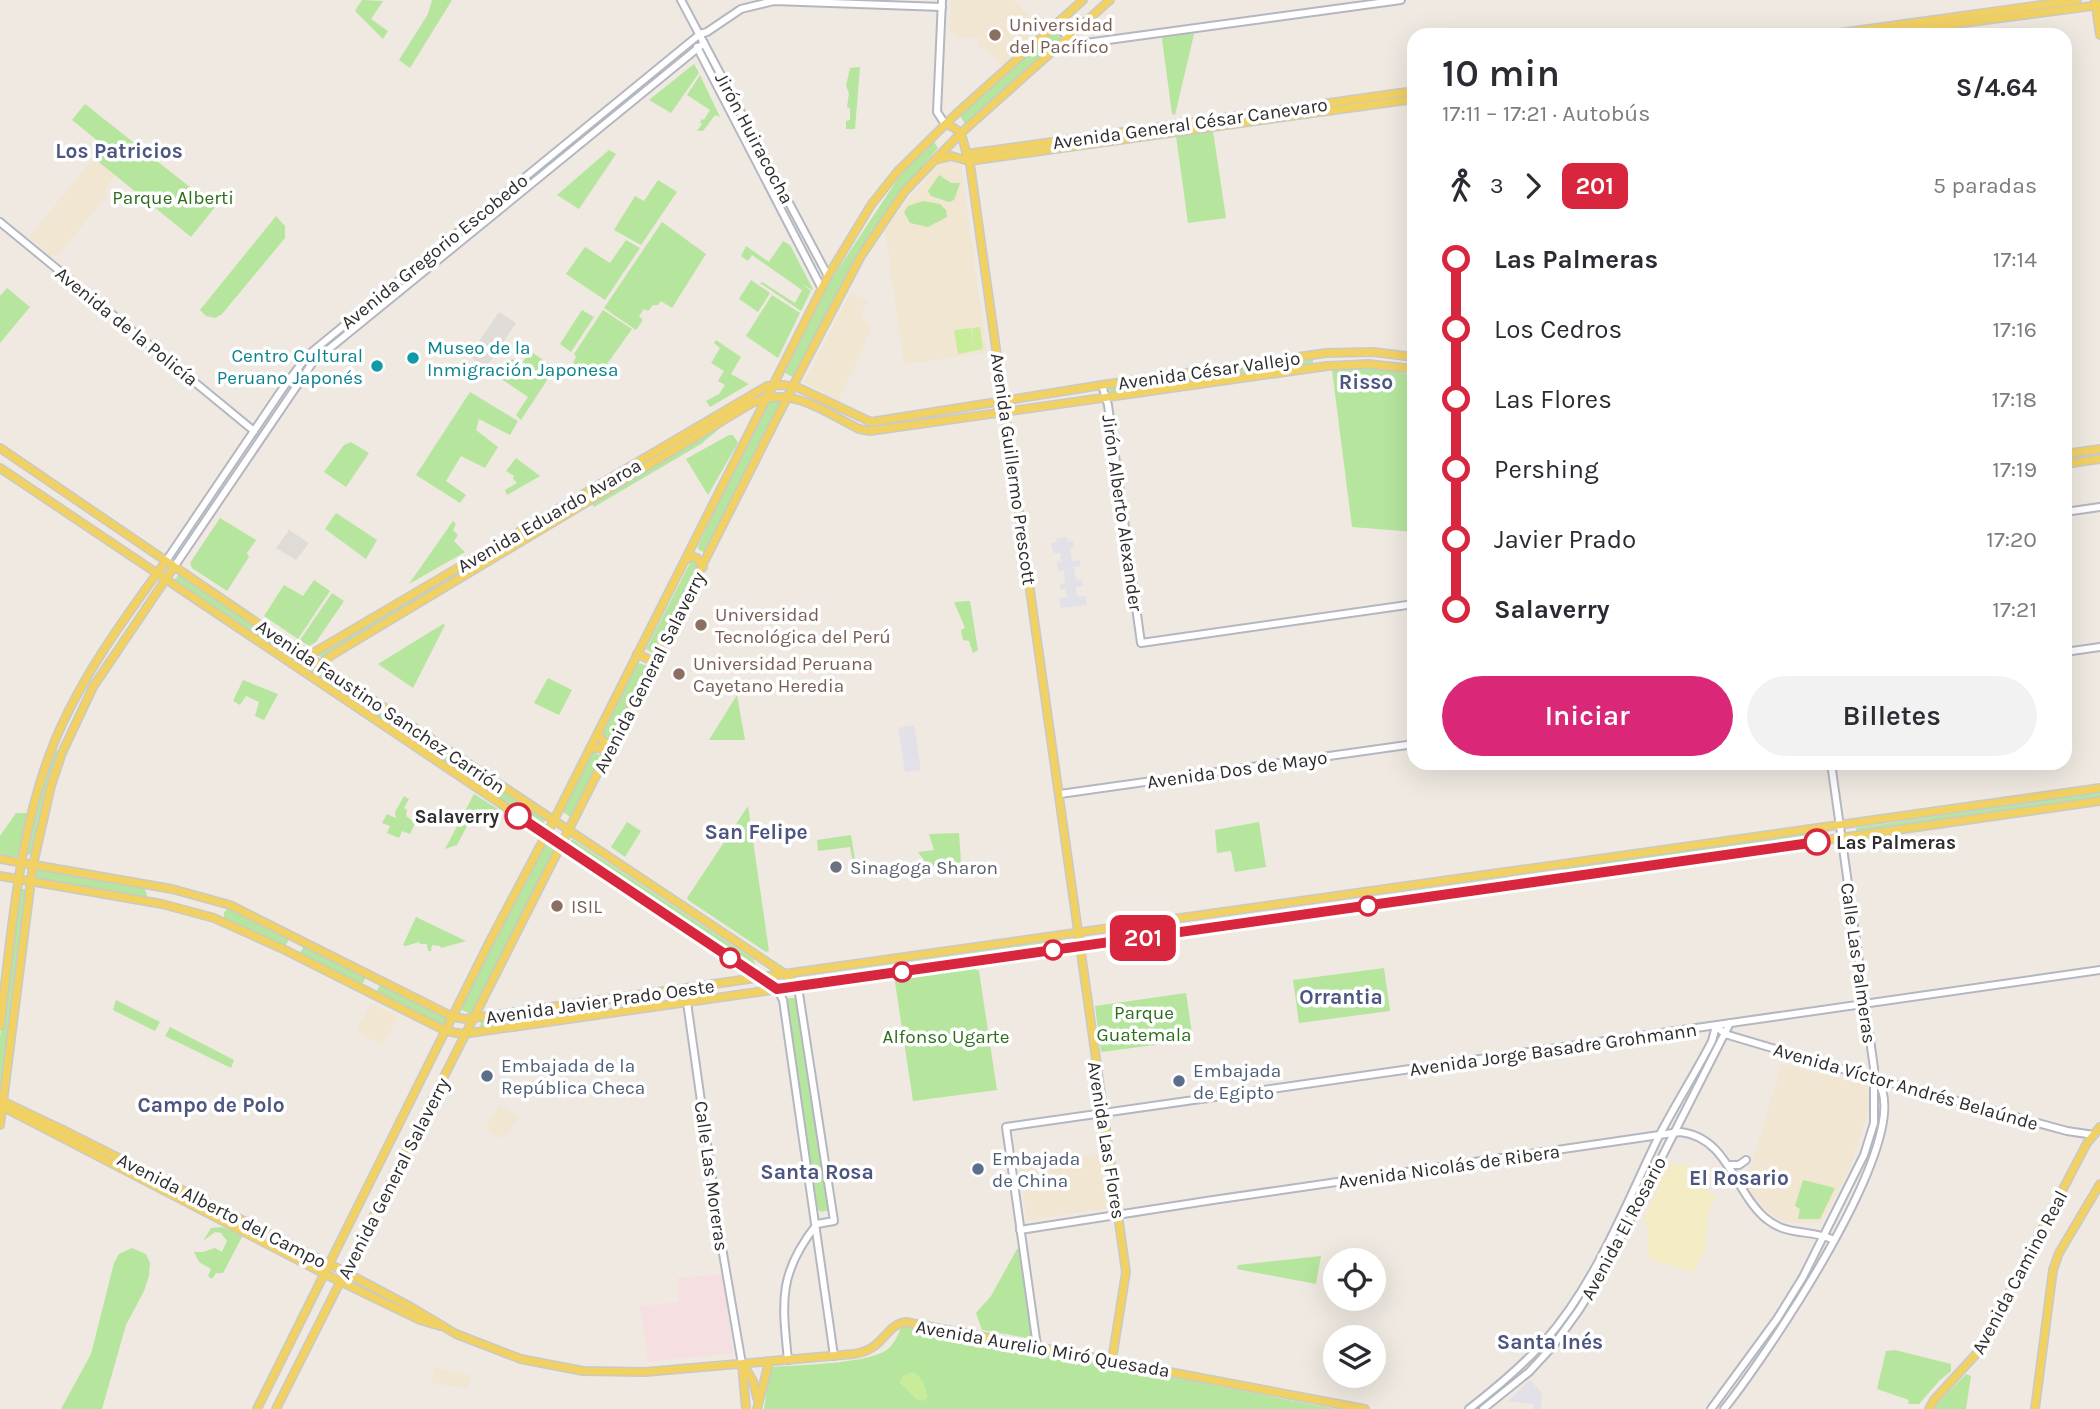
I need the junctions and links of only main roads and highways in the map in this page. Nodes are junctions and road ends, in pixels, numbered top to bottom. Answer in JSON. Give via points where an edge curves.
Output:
{"nodes":[{"id":1,"x":1083,"y":0,"type":"edge"},
{"id":2,"x":1110,"y":0,"type":"edge"},
{"id":3,"x":2077,"y":0,"type":"edge"},
{"id":4,"x":2097,"y":4,"type":"edge"},
{"id":5,"x":1875,"y":28,"type":"edge"},
{"id":6,"x":1922,"y":28,"type":"edge"},
{"id":7,"x":2100,"y":35,"type":"edge"},
{"id":8,"x":1407,"y":93,"type":"edge"},
{"id":9,"x":1407,"y":100,"type":"edge"},
{"id":10,"x":943,"y":126,"type":"junction"},
{"id":11,"x":961,"y":133,"type":"junction"},
{"id":12,"x":953,"y":141,"type":"junction"},
{"id":13,"x":963,"y":145,"type":"junction"},
{"id":14,"x":967,"y":158,"type":"junction"},
{"id":15,"x":934,"y":160,"type":"junction"},
{"id":16,"x":1407,"y":355,"type":"edge"},
{"id":17,"x":1407,"y":368,"type":"edge"},
{"id":18,"x":772,"y":385,"type":"junction"},
{"id":19,"x":793,"y":386,"type":"junction"},
{"id":20,"x":788,"y":396,"type":"junction"},
{"id":21,"x":767,"y":397,"type":"junction"},
{"id":22,"x":1004,"y":400,"type":"junction"},
{"id":23,"x":1005,"y":412,"type":"junction"},
{"id":24,"x":706,"y":426,"type":"junction"},
{"id":25,"x":0,"y":448,"type":"edge"},
{"id":26,"x":2100,"y":449,"type":"edge"},
{"id":27,"x":2072,"y":453,"type":"edge"},
{"id":28,"x":2100,"y":459,"type":"edge"},
{"id":29,"x":2072,"y":463,"type":"edge"},
{"id":30,"x":0,"y":468,"type":"edge"},
{"id":31,"x":691,"y":546,"type":"junction"},
{"id":32,"x":709,"y":554,"type":"junction"},
{"id":33,"x":685,"y":560,"type":"junction"},
{"id":34,"x":166,"y":561,"type":"junction"},
{"id":35,"x":174,"y":566,"type":"junction"},
{"id":36,"x":703,"y":566,"type":"junction"},
{"id":37,"x":457,"y":569,"type":"junction"},
{"id":38,"x":157,"y":572,"type":"junction"},
{"id":39,"x":462,"y":578,"type":"junction"},
{"id":40,"x":166,"y":579,"type":"junction"},
{"id":41,"x":391,"y":608,"type":"junction"},
{"id":42,"x":396,"y":617,"type":"junction"},
{"id":43,"x":637,"y":654,"type":"junction"},
{"id":44,"x":308,"y":656,"type":"junction"},
{"id":45,"x":655,"y":662,"type":"junction"},
{"id":46,"x":321,"y":664,"type":"junction"},
{"id":47,"x":373,"y":700,"type":"junction"},
{"id":48,"x":365,"y":713,"type":"junction"},
{"id":49,"x":597,"y":733,"type":"junction"},
{"id":50,"x":614,"y":742,"type":"junction"},
{"id":51,"x":590,"y":748,"type":"junction"},
{"id":52,"x":607,"y":755,"type":"junction"},
{"id":53,"x":2100,"y":788,"type":"edge"},
{"id":54,"x":1060,"y":794,"type":"joint"},
{"id":55,"x":2100,"y":801,"type":"edge"},
{"id":56,"x":553,"y":821,"type":"junction"},
{"id":57,"x":569,"y":831,"type":"junction"},
{"id":58,"x":547,"y":834,"type":"junction"},
{"id":59,"x":562,"y":845,"type":"junction"},
{"id":60,"x":0,"y":859,"type":"edge"},
{"id":61,"x":11,"y":861,"type":"junction"},
{"id":62,"x":22,"y":863,"type":"junction"},
{"id":63,"x":33,"y":865,"type":"junction"},
{"id":64,"x":1513,"y":872,"type":"junction"},
{"id":65,"x":0,"y":876,"type":"edge"},
{"id":66,"x":9,"y":877,"type":"junction"},
{"id":67,"x":19,"y":879,"type":"junction"},
{"id":68,"x":31,"y":881,"type":"junction"},
{"id":69,"x":1515,"y":885,"type":"junction"},
{"id":70,"x":1114,"y":929,"type":"junction"},
{"id":71,"x":1080,"y":933,"type":"junction"},
{"id":72,"x":292,"y":935,"type":"junction"},
{"id":73,"x":1047,"y":938,"type":"junction"},
{"id":74,"x":303,"y":942,"type":"junction"},
{"id":75,"x":1115,"y":942,"type":"junction"},
{"id":76,"x":1082,"y":947,"type":"junction"},
{"id":77,"x":283,"y":949,"type":"junction"},
{"id":78,"x":1048,"y":951,"type":"junction"},
{"id":79,"x":296,"y":956,"type":"junction"},
{"id":80,"x":757,"y":956,"type":"junction"},
{"id":81,"x":748,"y":970,"type":"junction"},
{"id":82,"x":785,"y":974,"type":"junction"},
{"id":83,"x":760,"y":978,"type":"junction"},
{"id":84,"x":798,"y":987,"type":"junction"},
{"id":85,"x":777,"y":989,"type":"junction"},
{"id":86,"x":453,"y":1017,"type":"junction"},
{"id":87,"x":473,"y":1019,"type":"junction"},
{"id":88,"x":0,"y":1026,"type":"edge"},
{"id":89,"x":446,"y":1031,"type":"junction"},
{"id":90,"x":466,"y":1034,"type":"junction"},
{"id":91,"x":3,"y":1087,"type":"edge"},
{"id":92,"x":2,"y":1104,"type":"edge"},
{"id":93,"x":0,"y":1125,"type":"edge"},
{"id":94,"x":2100,"y":1128,"type":"edge"},
{"id":95,"x":2097,"y":1135,"type":"edge"},
{"id":96,"x":2100,"y":1184,"type":"edge"},
{"id":97,"x":330,"y":1265,"type":"junction"},
{"id":98,"x":345,"y":1272,"type":"junction"},
{"id":99,"x":325,"y":1275,"type":"junction"},
{"id":100,"x":340,"y":1282,"type":"junction"},
{"id":101,"x":441,"y":1326,"type":"junction"},
{"id":102,"x":521,"y":1359,"type":"joint"},
{"id":103,"x":1112,"y":1360,"type":"junction"},
{"id":104,"x":769,"y":1362,"type":"junction"},
{"id":105,"x":742,"y":1364,"type":"junction"},
{"id":106,"x":756,"y":1391,"type":"junction"},
{"id":107,"x":745,"y":1396,"type":"junction"},
{"id":108,"x":757,"y":1406,"type":"edge"},
{"id":109,"x":257,"y":1409,"type":"edge"},
{"id":110,"x":276,"y":1409,"type":"edge"},
{"id":111,"x":746,"y":1409,"type":"edge"},
{"id":112,"x":1365,"y":1409,"type":"edge"},
{"id":113,"x":1928,"y":1409,"type":"edge"},
{"id":114,"x":2035,"y":1409,"type":"edge"}],
"edges":[{"from":1,"to":10,"type":"main road","name":"Avenida General Salaverry"},
{"from":2,"to":11,"type":"main road","name":"Avenida General Salaverry"},
{"from":3,"to":5,"type":"main road"},
{"from":4,"to":6,"type":"main road"},
{"from":4,"to":7,"type":"main road"},
{"from":8,"to":14,"type":"main road","name":"Avenida General César Canevaro"},
{"from":9,"to":14,"type":"main road","name":"Avenida General César Canevaro"},
{"from":10,"to":11,"type":"main road"},
{"from":10,"to":12,"type":"main road"},
{"from":10,"to":18,"type":"main road","name":"Avenida General Salaverry","via":[[886,186],[821,287]]},
{"from":11,"to":12,"type":"main road","name":"Avenida General Salaverry"},
{"from":11,"to":13,"type":"main road","name":"Avenida Guillermo Prescott"},
{"from":12,"to":13,"type":"main road"},
{"from":12,"to":15,"type":"main road","name":"Avenida General Salaverry"},
{"from":13,"to":14,"type":"main road","name":"Avenida Guillermo Prescott"},
{"from":14,"to":15,"type":"main road"},
{"from":14,"to":22,"type":"main road","name":"Avenida Guillermo Prescott"},
{"from":15,"to":19,"type":"main road","name":"Avenida General Salaverry","via":[[905,191],[869,244]]},
{"from":16,"to":22,"type":"main road","name":"Avenida César Vallejo","via":[[1326,353]]},
{"from":17,"to":23,"type":"main road","name":"Avenida César Vallejo","via":[[1327,366]]},
{"from":18,"to":19,"type":"main road","name":"Avenida Eduardo Avaroa"},
{"from":18,"to":21,"type":"main road","name":"Avenida General Salaverry"},
{"from":18,"to":24,"type":"main road","name":"Avenida Eduardo Avaroa"},
{"from":19,"to":20,"type":"main road","name":"Avenida General Salaverry"},
{"from":19,"to":22,"type":"main road","name":"Avenida César Vallejo","via":[[871,422]]},
{"from":20,"to":21,"type":"main road","name":"Avenida Eduardo Avaroa"},
{"from":20,"to":23,"type":"main road","name":"Avenida César Vallejo","via":[[867,431]]},
{"from":20,"to":32,"type":"main road","name":"Avenida General Salaverry"},
{"from":21,"to":24,"type":"main road","name":"Avenida Eduardo Avaroa"},
{"from":21,"to":31,"type":"main road","name":"Avenida General Salaverry"},
{"from":22,"to":23,"type":"main road","name":"Avenida Guillermo Prescott"},
{"from":23,"to":54,"type":"main road","name":"Avenida Guillermo Prescott"},
{"from":24,"to":37,"type":"main road","name":"Avenida Eduardo Avaroa"},
{"from":24,"to":39,"type":"main road","name":"Avenida Eduardo Avaroa"},
{"from":25,"to":34,"type":"main road","name":"Avenida Faustino Sanchez Carrión"},
{"from":26,"to":27,"type":"main road"},
{"from":28,"to":29,"type":"main road"},
{"from":30,"to":38,"type":"main road","name":"Avenida Faustino Sanchez Carrión"},
{"from":31,"to":32,"type":"main road","via":[[699,555]]},
{"from":31,"to":33,"type":"main road","name":"Avenida General Salaverry"},
{"from":32,"to":36,"type":"main road","name":"Avenida General Salaverry"},
{"from":33,"to":36,"type":"main road","via":[[695,557]]},
{"from":33,"to":43,"type":"main road","name":"Avenida General Salaverry"},
{"from":34,"to":35,"type":"main road","name":"Avenida Faustino Sanchez Carrión"},
{"from":34,"to":38,"type":"main road","name":"Avenida Gregorio Escobedo"},
{"from":35,"to":40,"type":"main road","name":"Avenida Gregorio Escobedo"},
{"from":35,"to":44,"type":"main road","name":"Avenida Faustino Sanchez Carrión"},
{"from":36,"to":45,"type":"main road","name":"Avenida General Salaverry"},
{"from":37,"to":39,"type":"main road"},
{"from":37,"to":41,"type":"main road","name":"Avenida Eduardo Avaroa"},
{"from":38,"to":40,"type":"main road","name":"Avenida Faustino Sanchez Carrión"},
{"from":38,"to":62,"type":"main road","name":"Avenida Gregorio Escobedo","via":[[88,675],[53,745]]},
{"from":39,"to":42,"type":"main road","name":"Avenida Eduardo Avaroa"},
{"from":40,"to":48,"type":"main road","name":"Avenida Faustino Sanchez Carrión"},
{"from":40,"to":63,"type":"main road","name":"Avenida Gregorio Escobedo","via":[[93,687],[74,724],[51,786]]},
{"from":41,"to":42,"type":"main road"},
{"from":41,"to":44,"type":"main road","name":"Avenida Eduardo Avaroa"},
{"from":42,"to":46,"type":"main road","name":"Avenida Eduardo Avaroa"},
{"from":43,"to":45,"type":"main road"},
{"from":43,"to":49,"type":"main road","name":"Avenida General Salaverry"},
{"from":44,"to":46,"type":"main road","name":"Avenida Faustino Sanchez Carrión"},
{"from":45,"to":50,"type":"main road","name":"Avenida General Salaverry"},
{"from":46,"to":47,"type":"main road","name":"Avenida Faustino Sanchez Carrión"},
{"from":47,"to":48,"type":"main road"},
{"from":47,"to":56,"type":"main road","name":"Avenida Faustino Sanchez Carrión"},
{"from":48,"to":58,"type":"main road","name":"Avenida Faustino Sanchez Carrión"},
{"from":49,"to":50,"type":"main road","via":[[604,743]]},
{"from":49,"to":51,"type":"main road","name":"Avenida General Salaverry"},
{"from":50,"to":52,"type":"main road","name":"Avenida General Salaverry"},
{"from":51,"to":52,"type":"main road","via":[[601,748]]},
{"from":51,"to":56,"type":"main road","name":"Avenida General Salaverry"},
{"from":52,"to":57,"type":"main road","name":"Avenida General Salaverry"},
{"from":53,"to":64,"type":"main road","name":"Avenida Javier Prado Oeste"},
{"from":54,"to":71,"type":"main road","name":"Avenida Las Flores"},
{"from":55,"to":69,"type":"main road","name":"Avenida Javier Prado Oeste"},
{"from":56,"to":57,"type":"main road","name":"Avenida Faustino Sanchez Carrión"},
{"from":56,"to":58,"type":"main road","name":"Avenida General Salaverry"},
{"from":57,"to":59,"type":"main road","name":"Avenida General Salaverry"},
{"from":57,"to":80,"type":"main road","name":"Avenida Faustino Sanchez Carrión"},
{"from":58,"to":59,"type":"main road","name":"Avenida Faustino Sanchez Carrión"},
{"from":58,"to":86,"type":"main road","name":"Avenida General Salaverry"},
{"from":59,"to":81,"type":"main road","name":"Avenida Faustino Sanchez Carrión"},
{"from":59,"to":87,"type":"main road","name":"Avenida General Salaverry"},
{"from":60,"to":61,"type":"main road","name":"Avenida Javier Prado Oeste"},
{"from":61,"to":62,"type":"main road","name":"Avenida Javier Prado Oeste"},
{"from":61,"to":66,"type":"main road","via":[[16,870]]},
{"from":62,"to":63,"type":"main road","name":"Avenida Javier Prado Oeste"},
{"from":62,"to":67,"type":"main road","name":"Avenida Gregorio Escobedo"},
{"from":63,"to":68,"type":"main road","name":"Avenida Gregorio Escobedo"},
{"from":63,"to":72,"type":"main road","name":"Avenida Javier Prado Oeste","via":[[201,897],[242,910]]},
{"from":64,"to":69,"type":"main road"},
{"from":64,"to":70,"type":"main road","name":"Avenida Javier Prado Oeste"},
{"from":65,"to":66,"type":"main road","name":"Avenida Javier Prado Oeste"},
{"from":66,"to":67,"type":"main road","name":"Avenida Javier Prado Oeste"},
{"from":67,"to":68,"type":"main road","name":"Avenida Javier Prado Oeste"},
{"from":67,"to":88,"type":"main road","name":"Avenida Gregorio Escobedo"},
{"from":68,"to":77,"type":"main road","name":"Avenida Javier Prado Oeste","via":[[202,914]]},
{"from":68,"to":91,"type":"main road","name":"Avenida Gregorio Escobedo"},
{"from":69,"to":75,"type":"main road","name":"Avenida Javier Prado Oeste"},
{"from":70,"to":71,"type":"main road","name":"Avenida Javier Prado Oeste"},
{"from":70,"to":75,"type":"main road"},
{"from":71,"to":73,"type":"main road","name":"Avenida Javier Prado Oeste"},
{"from":71,"to":76,"type":"main road","name":"Avenida Las Flores"},
{"from":72,"to":74,"type":"main road","name":"Avenida Javier Prado Oeste"},
{"from":72,"to":77,"type":"main road"},
{"from":73,"to":78,"type":"main road","via":[[1052,945]]},
{"from":73,"to":82,"type":"main road","name":"Avenida Javier Prado Oeste"},
{"from":74,"to":79,"type":"main road"},
{"from":74,"to":86,"type":"main road","name":"Avenida Javier Prado Oeste"},
{"from":75,"to":76,"type":"main road","name":"Avenida Javier Prado Oeste"},
{"from":76,"to":78,"type":"main road","name":"Avenida Javier Prado Oeste"},
{"from":76,"to":103,"type":"main road","name":"Avenida Las Flores","via":[[1126,1275]]},
{"from":77,"to":79,"type":"main road","name":"Avenida Javier Prado Oeste"},
{"from":78,"to":84,"type":"main road","name":"Avenida Javier Prado Oeste"},
{"from":79,"to":89,"type":"main road","name":"Avenida Javier Prado Oeste"},
{"from":80,"to":81,"type":"main road","via":[[758,966]]},
{"from":80,"to":82,"type":"main road","name":"Avenida Faustino Sanchez Carrión"},
{"from":81,"to":83,"type":"main road","name":"Avenida Faustino Sanchez Carrión"},
{"from":82,"to":83,"type":"main road","name":"Avenida Javier Prado Oeste"},
{"from":82,"to":84,"type":"main road","name":"Avenida Faustino Sanchez Carrión"},
{"from":83,"to":85,"type":"main road","name":"Avenida Faustino Sanchez Carrión"},
{"from":83,"to":87,"type":"main road","name":"Avenida Javier Prado Oeste"},
{"from":84,"to":85,"type":"main road","name":"Avenida Javier Prado Oeste"},
{"from":85,"to":90,"type":"main road","name":"Avenida Javier Prado Oeste"},
{"from":86,"to":87,"type":"main road","name":"Avenida Javier Prado Oeste"},
{"from":86,"to":89,"type":"main road","name":"Avenida General Salaverry"},
{"from":87,"to":90,"type":"main road","name":"Avenida General Salaverry"},
{"from":89,"to":90,"type":"main road","name":"Avenida Javier Prado Oeste"},
{"from":89,"to":97,"type":"main road","name":"Avenida General Salaverry"},
{"from":90,"to":98,"type":"main road","name":"Avenida General Salaverry"},
{"from":91,"to":92,"type":"main road","name":"Avenida Gregorio Escobedo"},
{"from":92,"to":93,"type":"main road","name":"Avenida Gregorio Escobedo"},
{"from":92,"to":97,"type":"main road","name":"Avenida Alberto del Campo"},
{"from":92,"to":99,"type":"main road","name":"Avenida Alberto del Campo"},
{"from":94,"to":95,"type":"main road","name":"Avenida Camino Real"},
{"from":95,"to":113,"type":"main road","name":"Avenida Camino Real","via":[[2087,1143],[1978,1352]]},
{"from":96,"to":114,"type":"main road","via":[[2053,1270]]},
{"from":97,"to":98,"type":"main road","name":"Avenida Alberto del Campo"},
{"from":97,"to":99,"type":"main road","name":"Avenida General Salaverry"},
{"from":98,"to":100,"type":"main road","name":"Avenida General Salaverry"},
{"from":98,"to":101,"type":"main road","name":"Avenida Alberto del Campo"},
{"from":99,"to":100,"type":"main road","name":"Avenida Alberto del Campo"},
{"from":99,"to":109,"type":"main road","name":"Avenida General Salaverry"},
{"from":100,"to":101,"type":"main road","name":"Avenida Alberto del Campo","via":[[420,1321]]},
{"from":100,"to":110,"type":"main road","name":"Avenida General Salaverry"},
{"from":101,"to":102,"type":"main road","name":"Avenida Alberto del Campo"},
{"from":102,"to":105,"type":"main road","name":"Avenida Aurelio Miró Quesada","via":[[612,1372]]},
{"from":103,"to":104,"type":"main road","name":"Avenida Aurelio Miró Quesada","via":[[901,1323],[873,1349],[861,1353]]},
{"from":103,"to":112,"type":"main road","name":"Avenida Aurelio Miró Quesada"},
{"from":104,"to":105,"type":"main road","name":"Avenida Aurelio Miró Quesada"},
{"from":104,"to":108,"type":"main road"},
{"from":105,"to":106,"type":"main road"},
{"from":105,"to":107,"type":"main road"},
{"from":106,"to":107,"type":"main road"},
{"from":106,"to":108,"type":"main road"},
{"from":107,"to":111,"type":"main road"}]}
